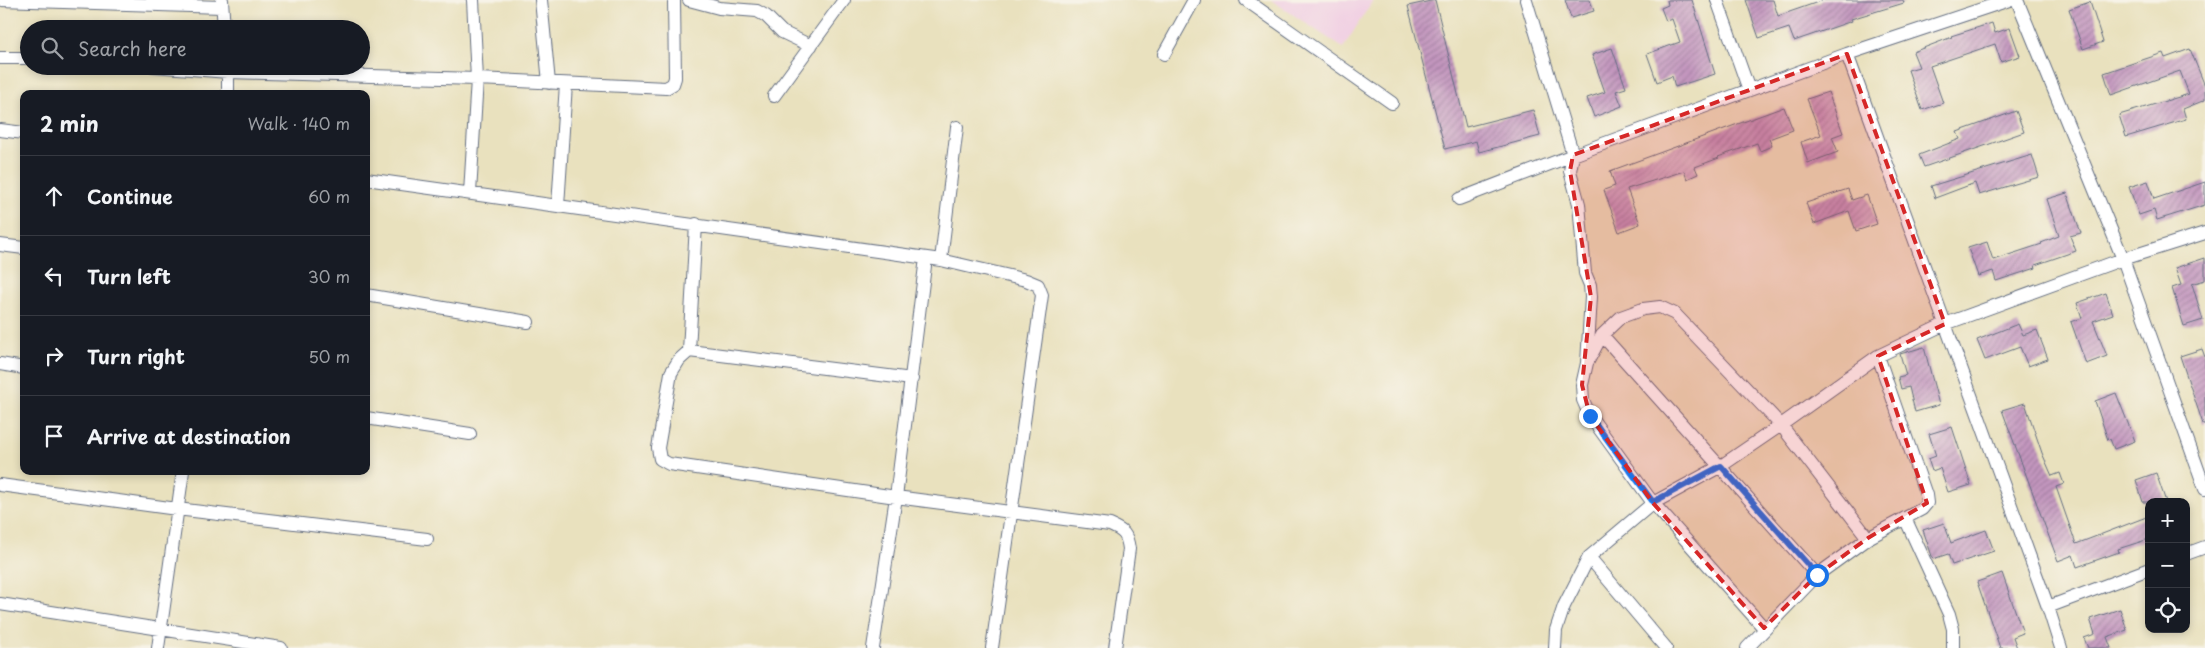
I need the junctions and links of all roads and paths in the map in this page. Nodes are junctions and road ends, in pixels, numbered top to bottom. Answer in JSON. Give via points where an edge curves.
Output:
{"nodes":[{"id":1,"x":0,"y":0,"type":"edge"},
{"id":2,"x":473,"y":0,"type":"edge"},
{"id":3,"x":541,"y":0,"type":"edge"},
{"id":4,"x":674,"y":0,"type":"edge"},
{"id":5,"x":689,"y":0,"type":"edge"},
{"id":6,"x":844,"y":0,"type":"edge"},
{"id":7,"x":1194,"y":0,"type":"edge"},
{"id":8,"x":1246,"y":0,"type":"edge"},
{"id":9,"x":1526,"y":0,"type":"edge"},
{"id":10,"x":1718,"y":0,"type":"edge"},
{"id":11,"x":2009,"y":0,"type":"edge"},
{"id":12,"x":2017,"y":0,"type":"edge"},
{"id":13,"x":222,"y":4,"type":"edge"},
{"id":14,"x":223,"y":20,"type":"edge"},
{"id":15,"x":811,"y":46,"type":"junction"},
{"id":16,"x":1164,"y":54,"type":"dead end"},
{"id":17,"x":1847,"y":54,"type":"junction"},
{"id":18,"x":0,"y":58,"type":"edge"},
{"id":19,"x":20,"y":58,"type":"edge"},
{"id":20,"x":228,"y":75,"type":"edge"},
{"id":21,"x":370,"y":75,"type":"edge"},
{"id":22,"x":477,"y":79,"type":"junction"},
{"id":23,"x":550,"y":83,"type":"junction"},
{"id":24,"x":566,"y":84,"type":"junction"},
{"id":25,"x":228,"y":90,"type":"edge"},
{"id":26,"x":1750,"y":90,"type":"junction"},
{"id":27,"x":774,"y":96,"type":"dead end"},
{"id":28,"x":1392,"y":103,"type":"dead end"},
{"id":29,"x":957,"y":127,"type":"dead end"},
{"id":30,"x":0,"y":130,"type":"edge"},
{"id":31,"x":20,"y":132,"type":"edge"},
{"id":32,"x":1573,"y":155,"type":"junction"},
{"id":33,"x":370,"y":180,"type":"edge"},
{"id":34,"x":470,"y":193,"type":"junction"},
{"id":35,"x":1458,"y":199,"type":"dead end"},
{"id":36,"x":558,"y":206,"type":"junction"},
{"id":37,"x":696,"y":224,"type":"junction"},
{"id":38,"x":2205,"y":233,"type":"edge"},
{"id":39,"x":0,"y":245,"type":"edge"},
{"id":40,"x":20,"y":248,"type":"edge"},
{"id":41,"x":926,"y":258,"type":"junction"},
{"id":42,"x":2123,"y":259,"type":"junction"},
{"id":43,"x":941,"y":260,"type":"junction"},
{"id":44,"x":370,"y":296,"type":"edge"},
{"id":45,"x":528,"y":322,"type":"dead end"},
{"id":46,"x":1945,"y":324,"type":"junction"},
{"id":47,"x":1602,"y":335,"type":"junction"},
{"id":48,"x":689,"y":351,"type":"junction"},
{"id":49,"x":1878,"y":356,"type":"junction"},
{"id":50,"x":0,"y":364,"type":"edge"},
{"id":51,"x":1587,"y":364,"type":"junction"},
{"id":52,"x":20,"y":367,"type":"edge"},
{"id":53,"x":912,"y":379,"type":"junction"},
{"id":54,"x":370,"y":419,"type":"edge"},
{"id":55,"x":1781,"y":426,"type":"junction"},
{"id":56,"x":470,"y":434,"type":"dead end"},
{"id":57,"x":1721,"y":466,"type":"junction"},
{"id":58,"x":182,"y":475,"type":"edge"},
{"id":59,"x":0,"y":484,"type":"edge"},
{"id":60,"x":2205,"y":489,"type":"edge"},
{"id":61,"x":896,"y":497,"type":"junction"},
{"id":62,"x":1653,"y":502,"type":"junction"},
{"id":63,"x":178,"y":509,"type":"junction"},
{"id":64,"x":1012,"y":512,"type":"junction"},
{"id":65,"x":1905,"y":518,"type":"junction"},
{"id":66,"x":1868,"y":538,"type":"junction"},
{"id":67,"x":427,"y":539,"type":"dead end"},
{"id":68,"x":2205,"y":547,"type":"edge"},
{"id":69,"x":2190,"y":553,"type":"edge"},
{"id":70,"x":1590,"y":557,"type":"junction"},
{"id":71,"x":2145,"y":570,"type":"edge"},
{"id":72,"x":1817,"y":575,"type":"junction"},
{"id":73,"x":0,"y":604,"type":"edge"},
{"id":74,"x":2048,"y":607,"type":"junction"},
{"id":75,"x":1764,"y":628,"type":"junction"},
{"id":76,"x":160,"y":630,"type":"junction"},
{"id":77,"x":158,"y":648,"type":"edge"},
{"id":78,"x":281,"y":648,"type":"edge"},
{"id":79,"x":873,"y":648,"type":"edge"},
{"id":80,"x":992,"y":648,"type":"edge"},
{"id":81,"x":1115,"y":648,"type":"edge"},
{"id":82,"x":1555,"y":648,"type":"edge"},
{"id":83,"x":1666,"y":648,"type":"edge"},
{"id":84,"x":1747,"y":648,"type":"edge"},
{"id":85,"x":1953,"y":648,"type":"edge"},
{"id":86,"x":2061,"y":648,"type":"edge"}],
"edges":[{"from":1,"to":13,"type":"street"},
{"from":2,"to":22,"type":"street"},
{"from":3,"to":23,"type":"street"},
{"from":4,"to":24,"type":"street","via":[[673,84],[666,88]]},
{"from":5,"to":15,"type":"street","via":[[719,8],[758,11],[782,32]]},
{"from":6,"to":15,"type":"street"},
{"from":7,"to":16,"type":"street"},
{"from":8,"to":28,"type":"street"},
{"from":9,"to":32,"type":"street"},
{"from":10,"to":26,"type":"street"},
{"from":11,"to":17,"type":"street"},
{"from":12,"to":42,"type":"street"},
{"from":13,"to":14,"type":"street"},
{"from":15,"to":27,"type":"street"},
{"from":17,"to":26,"type":"street"},
{"from":17,"to":46,"type":"street"},
{"from":18,"to":19,"type":"street"},
{"from":20,"to":25,"type":"street"},
{"from":21,"to":22,"type":"street"},
{"from":22,"to":23,"type":"street"},
{"from":22,"to":34,"type":"street"},
{"from":23,"to":24,"type":"street"},
{"from":24,"to":36,"type":"street"},
{"from":26,"to":32,"type":"street"},
{"from":29,"to":43,"type":"street"},
{"from":30,"to":31,"type":"street"},
{"from":32,"to":35,"type":"street"},
{"from":32,"to":51,"type":"street","via":[[1570,171],[1579,204],[1584,267],[1591,297]]},
{"from":33,"to":34,"type":"street"},
{"from":34,"to":36,"type":"street"},
{"from":36,"to":37,"type":"street"},
{"from":37,"to":41,"type":"street"},
{"from":37,"to":48,"type":"street"},
{"from":38,"to":42,"type":"street"},
{"from":39,"to":40,"type":"street"},
{"from":41,"to":43,"type":"street"},
{"from":41,"to":53,"type":"street"},
{"from":42,"to":46,"type":"street"},
{"from":42,"to":60,"type":"street"},
{"from":43,"to":64,"type":"street","via":[[1026,280],[1038,285],[1042,295]]},
{"from":44,"to":45,"type":"street"},
{"from":46,"to":49,"type":"street"},
{"from":46,"to":74,"type":"street"},
{"from":47,"to":51,"type":"street"},
{"from":47,"to":55,"type":"street","via":[[1621,317],[1643,308],[1660,307],[1675,314]]},
{"from":47,"to":57,"type":"street"},
{"from":48,"to":53,"type":"street"},
{"from":48,"to":61,"type":"street","via":[[678,360],[671,373],[658,448],[660,459],[669,464]]},
{"from":49,"to":55,"type":"street"},
{"from":49,"to":65,"type":"street","via":[[1926,495],[1927,503],[1922,509]]},
{"from":50,"to":52,"type":"street"},
{"from":51,"to":62,"type":"street","via":[[1582,386],[1583,400],[1590,416]]},
{"from":53,"to":61,"type":"street"},
{"from":54,"to":56,"type":"street"},
{"from":55,"to":57,"type":"street"},
{"from":55,"to":66,"type":"street"},
{"from":57,"to":62,"type":"street"},
{"from":57,"to":72,"type":"street"},
{"from":58,"to":63,"type":"street"},
{"from":59,"to":63,"type":"street"},
{"from":61,"to":64,"type":"street"},
{"from":61,"to":79,"type":"street"},
{"from":62,"to":70,"type":"street"},
{"from":62,"to":75,"type":"street"},
{"from":63,"to":67,"type":"street"},
{"from":63,"to":76,"type":"street"},
{"from":64,"to":80,"type":"street"},
{"from":64,"to":81,"type":"street","via":[[1110,525],[1128,537]]},
{"from":65,"to":66,"type":"street"},
{"from":65,"to":85,"type":"street","via":[[1949,614]]},
{"from":66,"to":72,"type":"street"},
{"from":68,"to":69,"type":"street"},
{"from":70,"to":82,"type":"street","via":[[1564,606],[1556,630]]},
{"from":70,"to":83,"type":"street"},
{"from":71,"to":74,"type":"street"},
{"from":72,"to":75,"type":"street"},
{"from":73,"to":76,"type":"street"},
{"from":74,"to":86,"type":"street"},
{"from":75,"to":84,"type":"street"},
{"from":76,"to":77,"type":"street"},
{"from":76,"to":78,"type":"street"}]}
